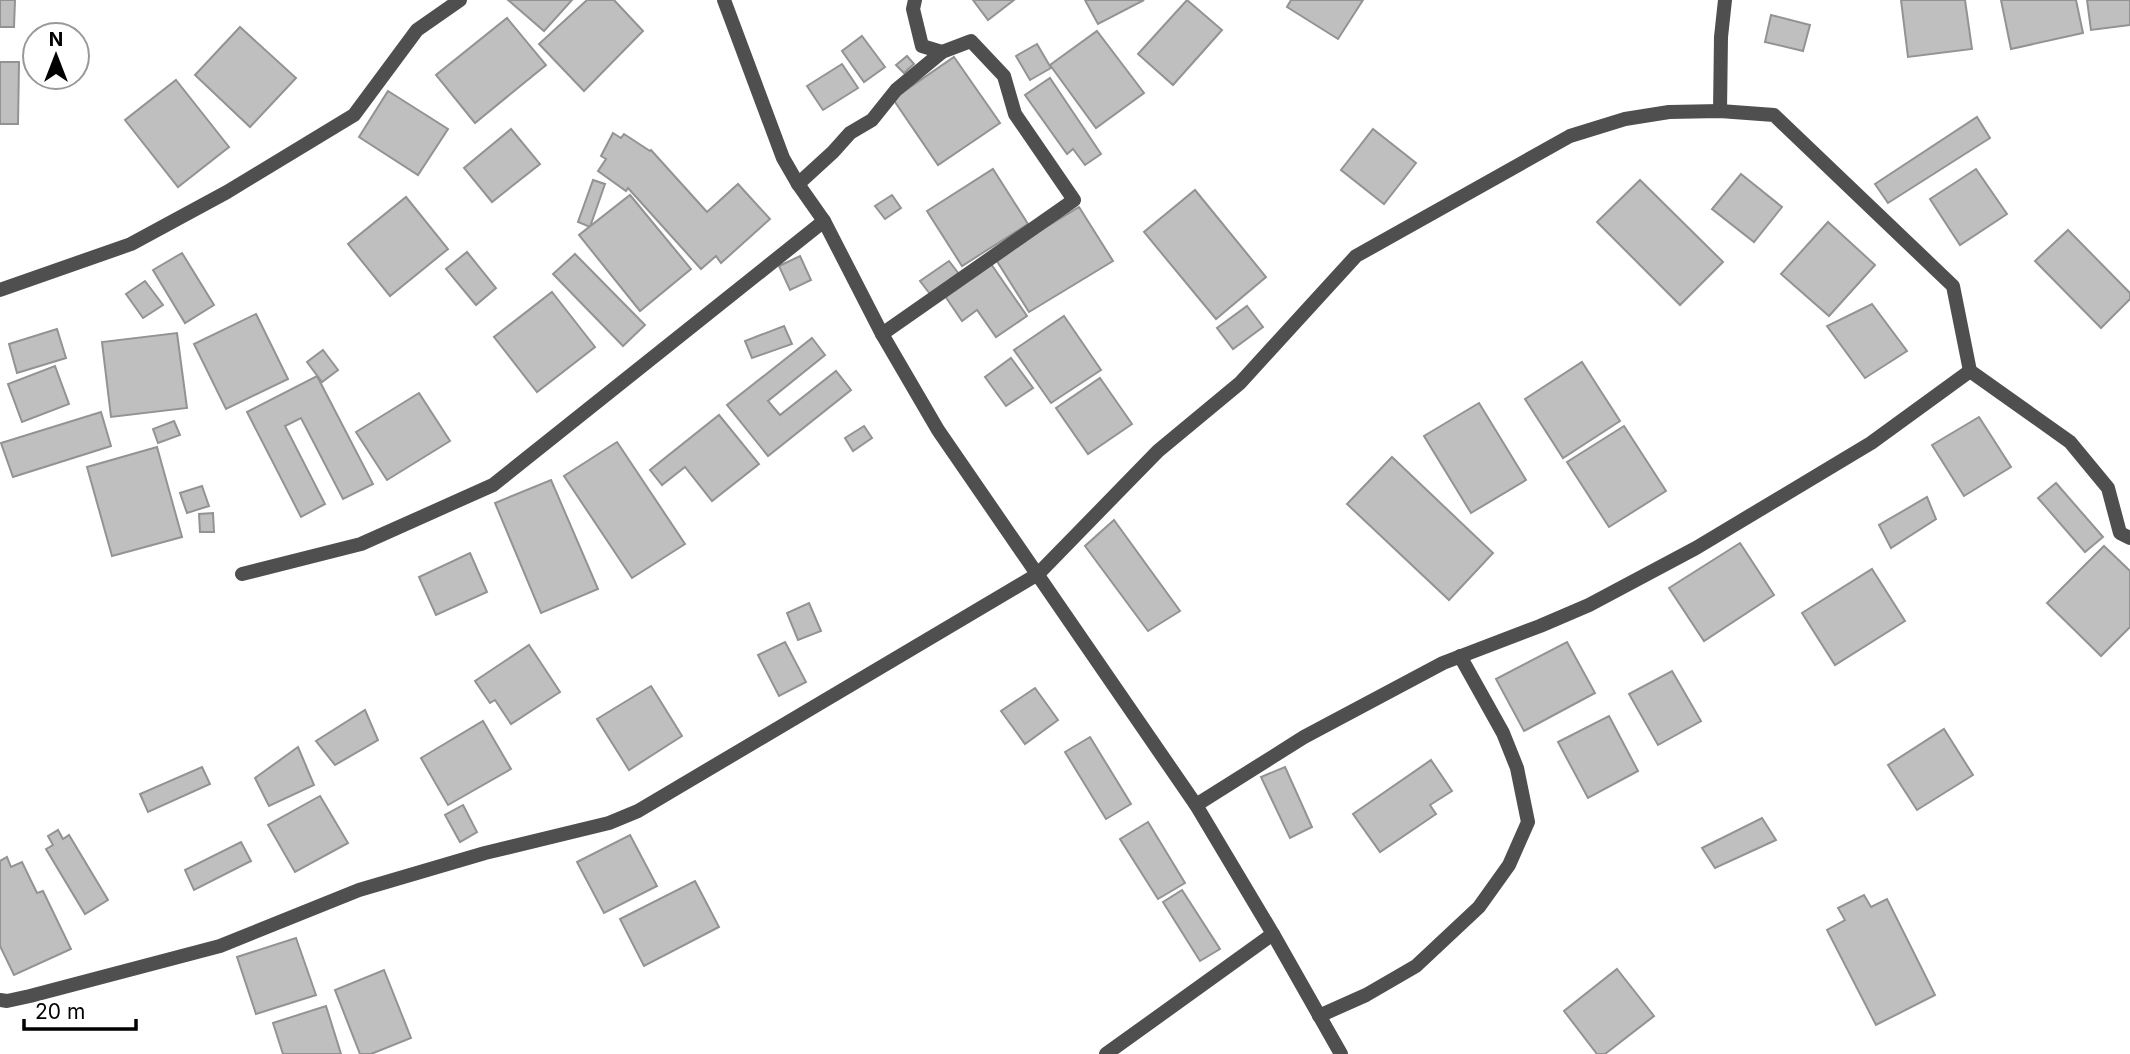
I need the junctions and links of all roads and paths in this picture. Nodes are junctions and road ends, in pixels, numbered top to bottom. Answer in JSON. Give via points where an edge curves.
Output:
{"nodes":[{"id":1,"x":460,"y":0,"type":"edge"},
{"id":2,"x":724,"y":0,"type":"edge"},
{"id":3,"x":915,"y":0,"type":"edge"},
{"id":4,"x":1725,"y":0,"type":"edge"},
{"id":5,"x":942,"y":52,"type":"junction"},
{"id":6,"x":1720,"y":111,"type":"junction"},
{"id":7,"x":798,"y":184,"type":"junction"},
{"id":8,"x":824,"y":221,"type":"junction"},
{"id":9,"x":0,"y":289,"type":"edge"},
{"id":10,"x":882,"y":334,"type":"junction"},
{"id":11,"x":1970,"y":371,"type":"junction"},
{"id":12,"x":2130,"y":520,"type":"edge"},
{"id":13,"x":2125,"y":536,"type":"edge"},
{"id":14,"x":242,"y":574,"type":"dead end"},
{"id":15,"x":1038,"y":574,"type":"junction"},
{"id":16,"x":1460,"y":656,"type":"junction"},
{"id":17,"x":1196,"y":806,"type":"junction"},
{"id":18,"x":1273,"y":934,"type":"junction"},
{"id":19,"x":2,"y":998,"type":"edge"},
{"id":20,"x":1319,"y":1016,"type":"junction"},
{"id":21,"x":1106,"y":1054,"type":"edge"},
{"id":22,"x":1340,"y":1054,"type":"edge"}],
"edges":[{"from":1,"to":9,"type":"street","via":[[417,30],[354,115],[227,192],[131,243]]},
{"from":2,"to":7,"type":"street","via":[[783,158]]},
{"from":3,"to":5,"type":"street","via":[[912,9],[922,46]]},
{"from":4,"to":6,"type":"street"},
{"from":5,"to":7,"type":"street"},
{"from":5,"to":10,"type":"street","via":[[971,41],[1004,76],[1015,114],[1074,200]]},
{"from":6,"to":11,"type":"street","via":[[1774,115],[1953,286]]},
{"from":6,"to":15,"type":"street","via":[[1625,119],[1570,136],[1356,256],[1240,383],[1158,451]]},
{"from":7,"to":8,"type":"street"},
{"from":8,"to":10,"type":"street"},
{"from":8,"to":14,"type":"street","via":[[493,485],[361,544]]},
{"from":10,"to":15,"type":"street","via":[[938,430]]},
{"from":11,"to":13,"type":"street","via":[[2070,442],[2108,488]]},
{"from":11,"to":16,"type":"street","via":[[1871,443],[1696,548],[1589,605]]},
{"from":12,"to":13,"type":"street"},
{"from":15,"to":17,"type":"street"},
{"from":15,"to":19,"type":"street","via":[[619,819],[359,890],[220,946]]},
{"from":16,"to":17,"type":"street","via":[[1304,737]]},
{"from":16,"to":20,"type":"street","via":[[1503,733],[1517,768],[1528,822],[1509,865],[1479,907],[1416,966]]},
{"from":17,"to":18,"type":"street"},
{"from":18,"to":20,"type":"street"},
{"from":18,"to":21,"type":"street"},
{"from":20,"to":22,"type":"street"}]}
